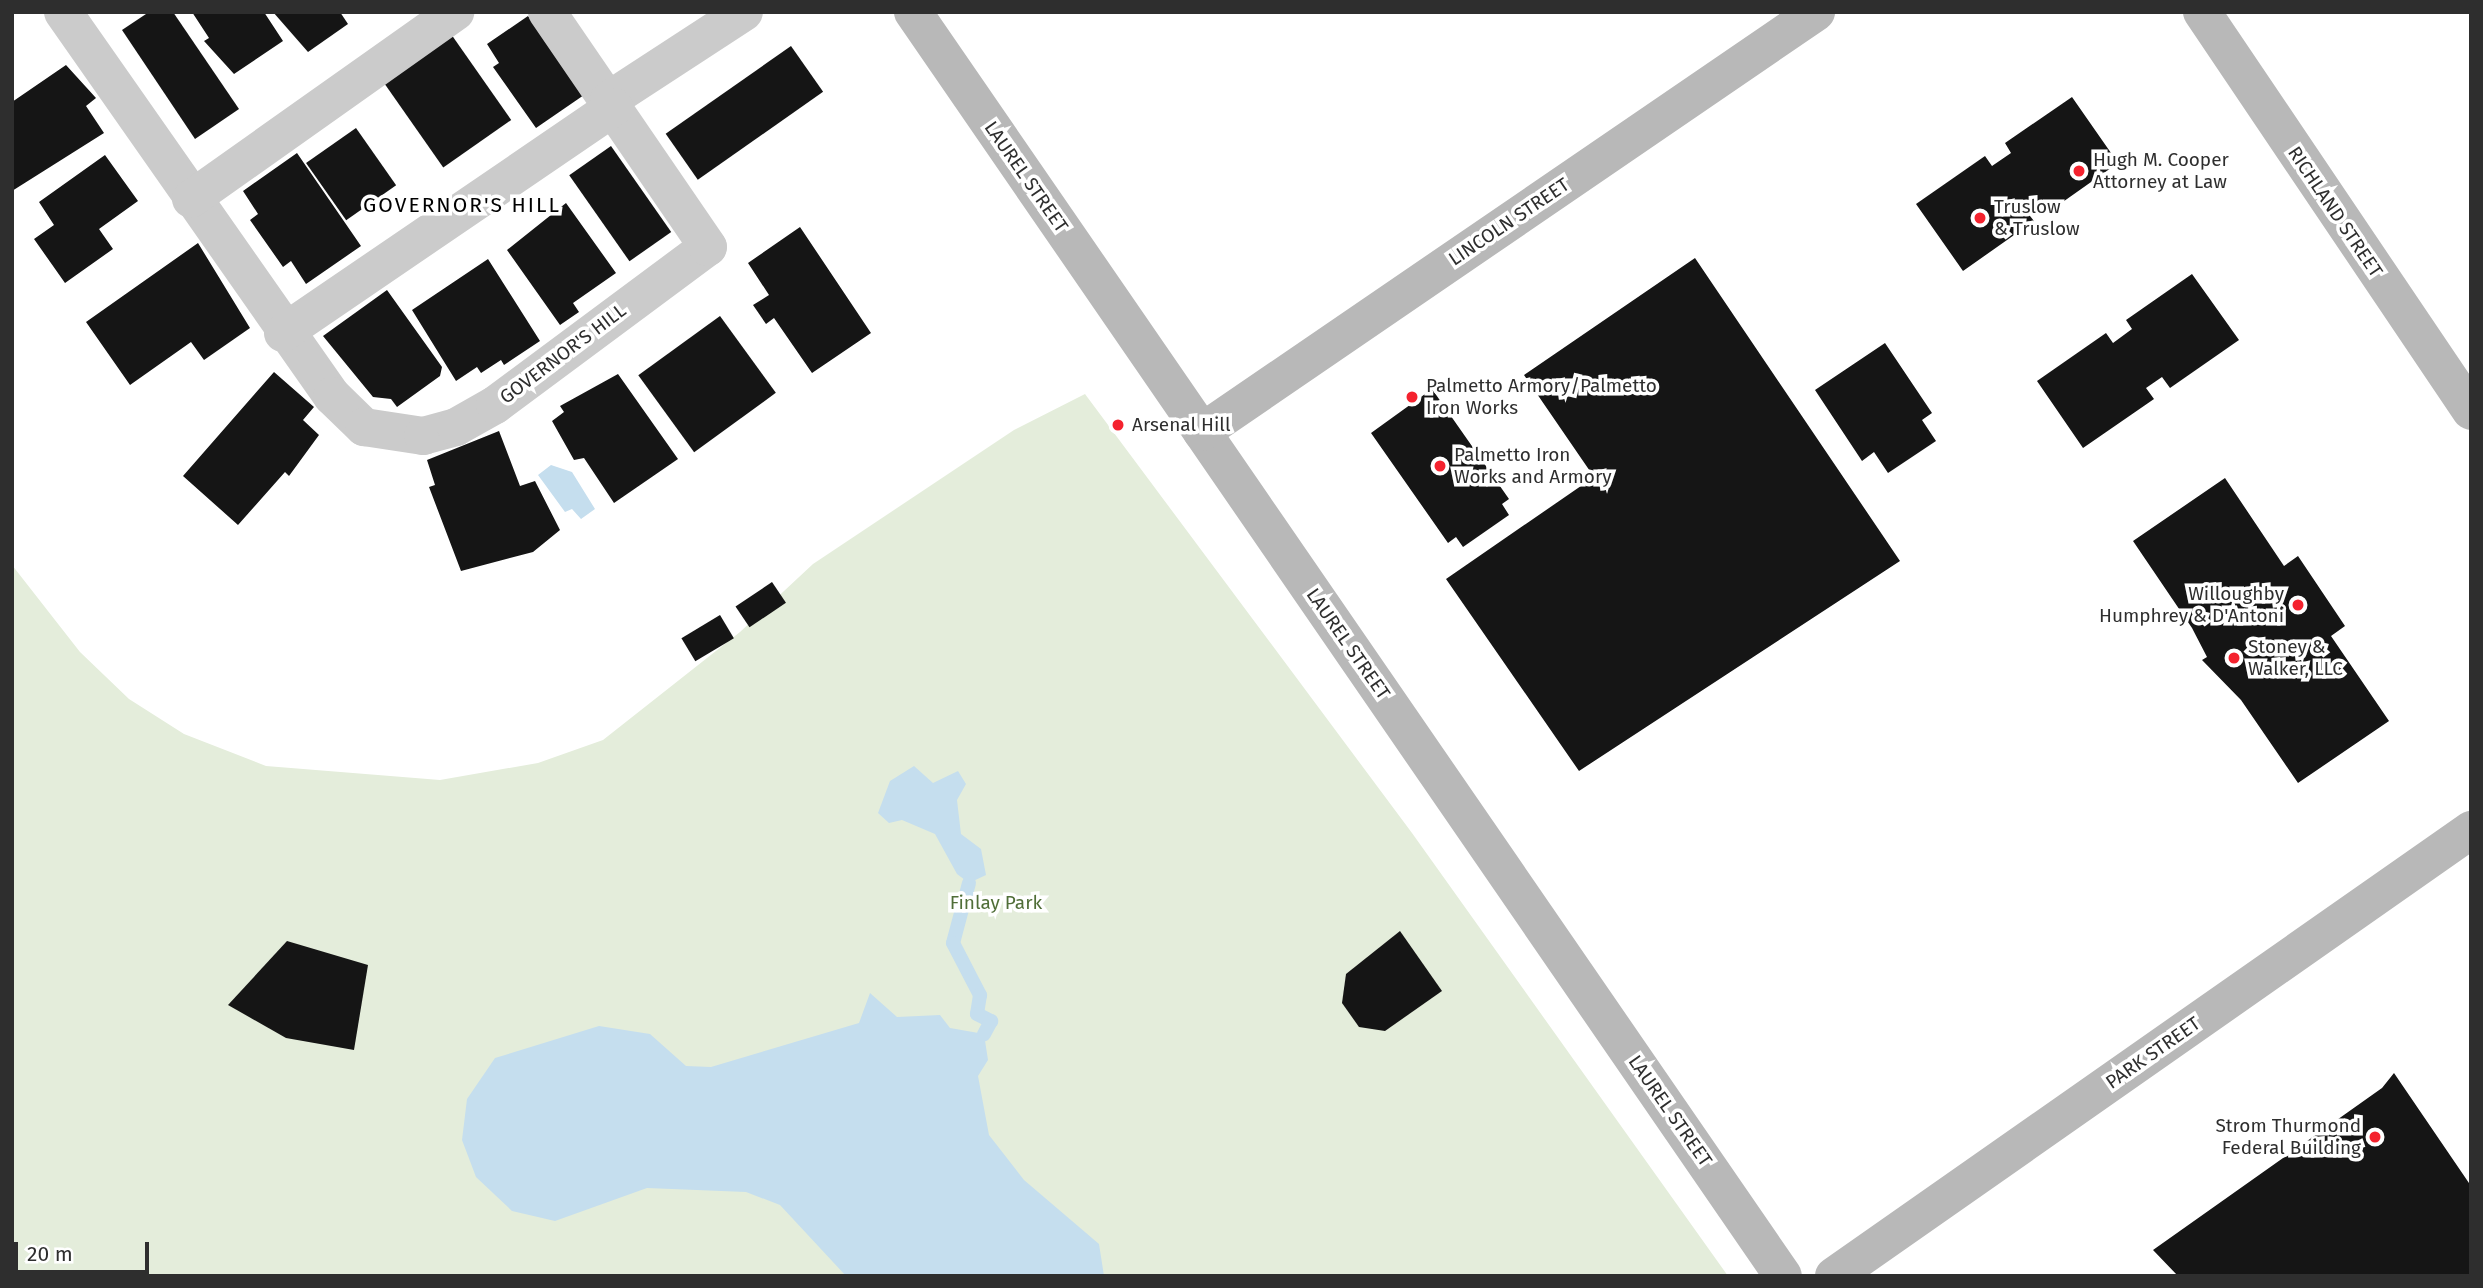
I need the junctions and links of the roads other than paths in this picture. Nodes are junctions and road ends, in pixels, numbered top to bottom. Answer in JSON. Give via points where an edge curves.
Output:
{"nodes":[{"id":1,"x":62,"y":12,"type":"edge"},
{"id":2,"x":455,"y":12,"type":"edge"},
{"id":3,"x":547,"y":12,"type":"edge"},
{"id":4,"x":744,"y":12,"type":"edge"},
{"id":5,"x":913,"y":12,"type":"edge"},
{"id":6,"x":1816,"y":12,"type":"edge"},
{"id":7,"x":2202,"y":12,"type":"edge"},
{"id":8,"x":611,"y":104,"type":"junction"},
{"id":9,"x":191,"y":200,"type":"junction"},
{"id":10,"x":283,"y":333,"type":"junction"},
{"id":11,"x":2471,"y":411,"type":"edge"},
{"id":12,"x":1202,"y":432,"type":"junction"},
{"id":13,"x":2471,"y":830,"type":"edge"},
{"id":14,"x":1783,"y":1276,"type":"edge"},
{"id":15,"x":1834,"y":1276,"type":"edge"}],
"edges":[{"from":1,"to":9,"type":"street","name":"GOVERNOR'S HILL"},
{"from":2,"to":9,"type":"street"},
{"from":3,"to":8,"type":"street","name":"GOVERNOR'S HILL"},
{"from":4,"to":8,"type":"street"},
{"from":5,"to":12,"type":"street","name":"LAUREL STREET"},
{"from":6,"to":12,"type":"street","name":"LINCOLN STREET"},
{"from":7,"to":11,"type":"street","name":"RICHLAND STREET"},
{"from":8,"to":10,"type":"street"},
{"from":8,"to":10,"type":"street","name":"GOVERNOR'S HILL","via":[[708,247],[495,405],[456,427],[423,436],[364,427]]},
{"from":9,"to":10,"type":"street","name":"GOVERNOR'S HILL"},
{"from":12,"to":14,"type":"street","name":"LAUREL STREET"},
{"from":13,"to":15,"type":"street","name":"PARK STREET"}]}
